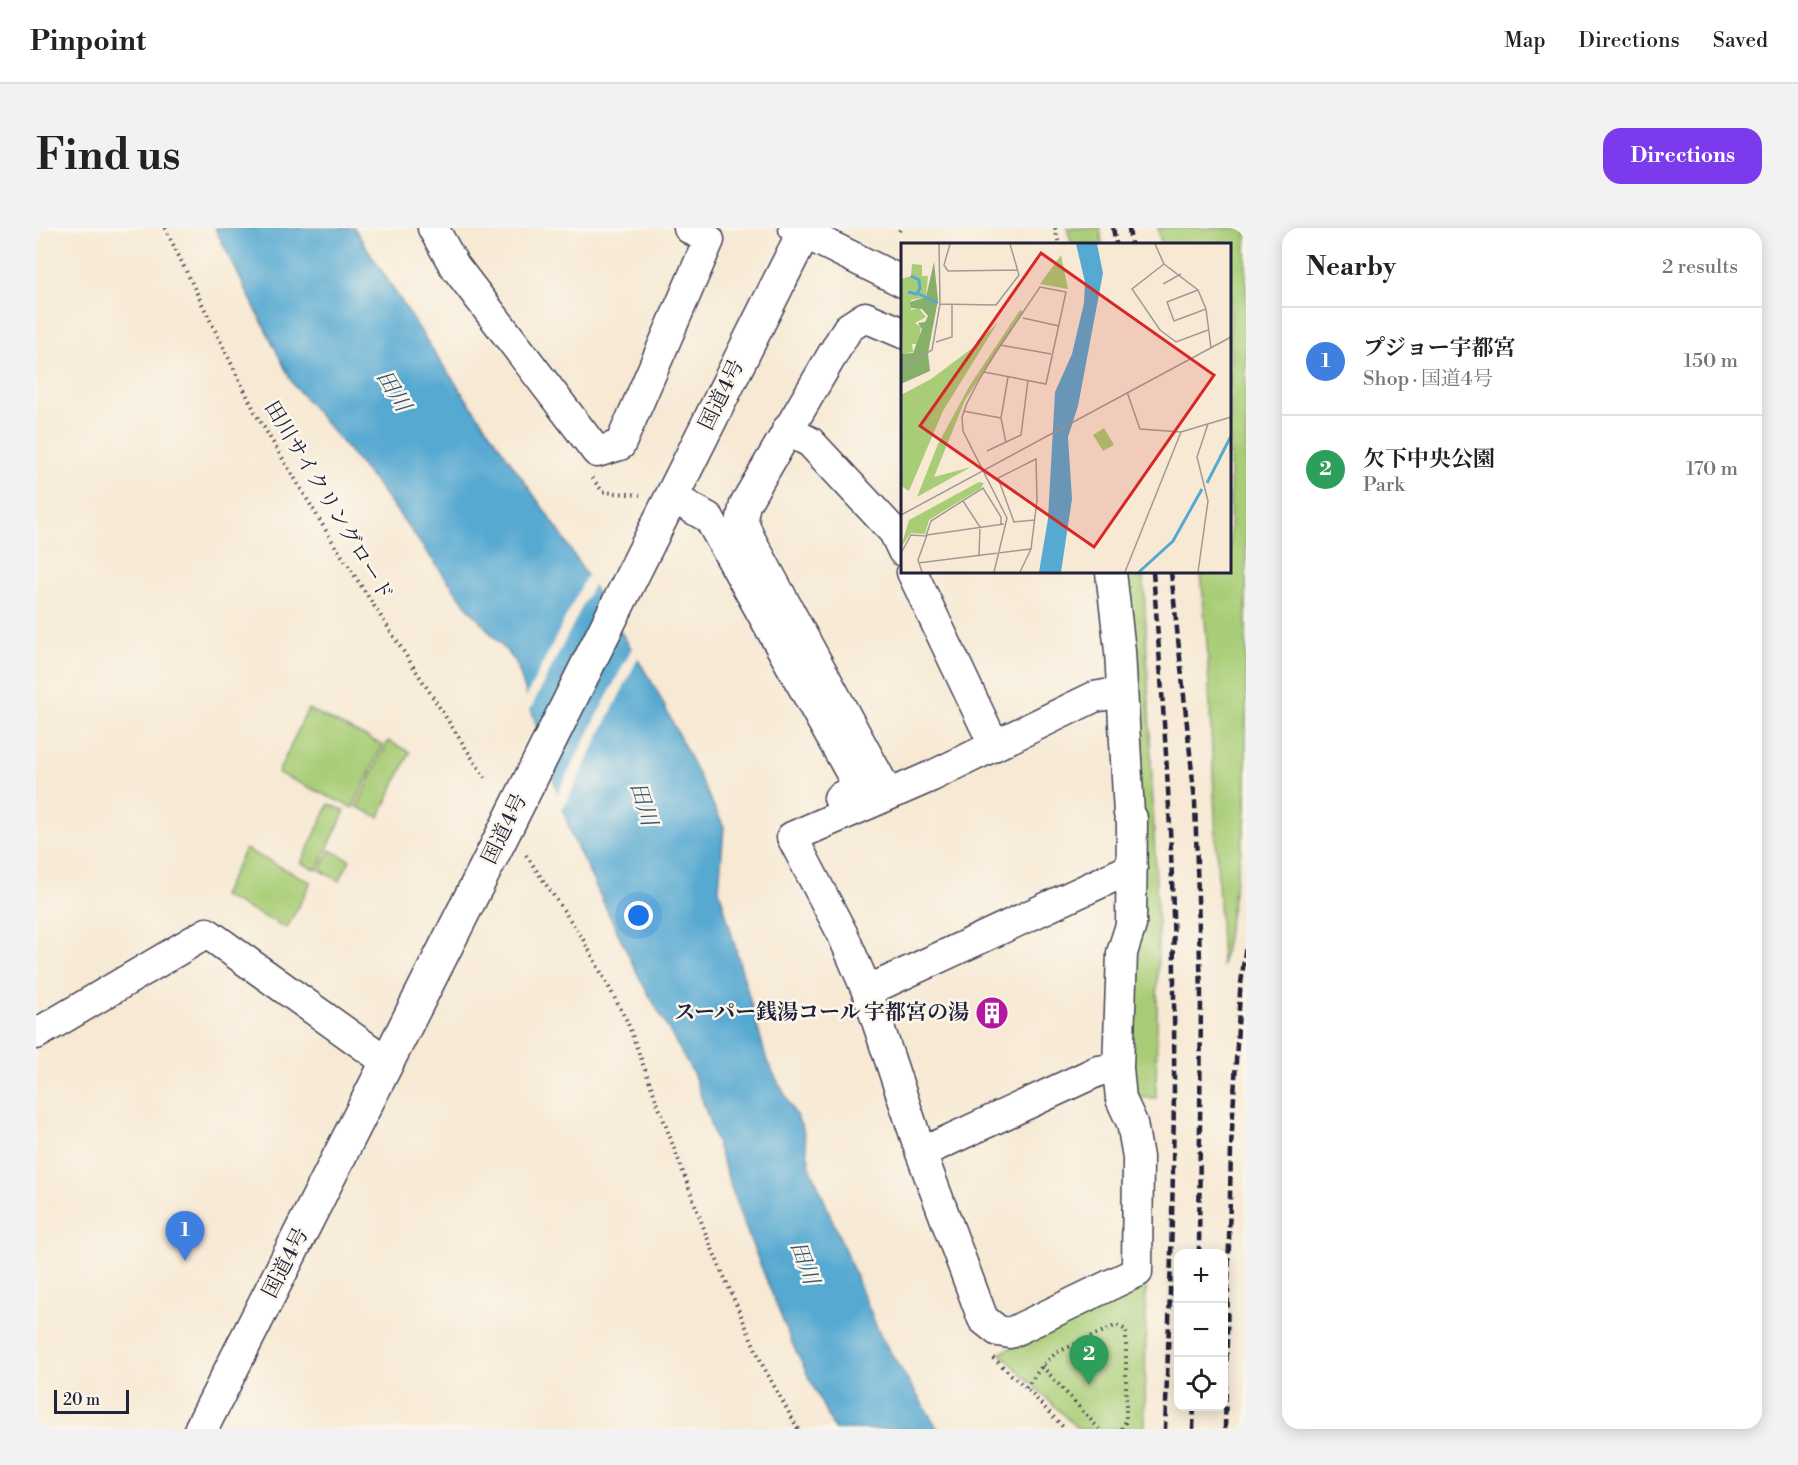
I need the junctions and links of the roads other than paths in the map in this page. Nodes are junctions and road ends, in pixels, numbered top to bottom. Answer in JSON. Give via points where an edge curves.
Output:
{"nodes":[{"id":1,"x":433,"y":228,"type":"edge"},
{"id":2,"x":689,"y":228,"type":"edge"},
{"id":3,"x":801,"y":230,"type":"edge"},
{"id":4,"x":901,"y":281,"type":"edge"},
{"id":5,"x":901,"y":332,"type":"edge"},
{"id":6,"x":787,"y":430,"type":"junction"},
{"id":7,"x":658,"y":496,"type":"junction"},
{"id":8,"x":900,"y":537,"type":"edge"},
{"id":9,"x":912,"y":573,"type":"edge"},
{"id":10,"x":1111,"y":573,"type":"edge"},
{"id":11,"x":761,"y":586,"type":"junction"},
{"id":12,"x":1122,"y":692,"type":"junction"},
{"id":13,"x":994,"y":745,"type":"junction"},
{"id":14,"x":888,"y":794,"type":"junction"},
{"id":15,"x":839,"y":798,"type":"dead end"},
{"id":16,"x":1132,"y":868,"type":"junction"},
{"id":17,"x":867,"y":991,"type":"junction"},
{"id":18,"x":36,"y":1034,"type":"edge"},
{"id":19,"x":387,"y":1062,"type":"junction"},
{"id":20,"x":1119,"y":1068,"type":"junction"},
{"id":21,"x":921,"y":1153,"type":"junction"},
{"id":22,"x":201,"y":1429,"type":"edge"}],
"edges":[{"from":1,"to":2,"type":"street","via":[[454,266],[597,452],[620,444],[709,240]]},
{"from":3,"to":4,"type":"street"},
{"from":3,"to":7,"type":"highway","name":"国道4号"},
{"from":5,"to":6,"type":"street","via":[[865,317],[848,328]]},
{"from":6,"to":8,"type":"street","via":[[810,442]]},
{"from":6,"to":11,"type":"street","via":[[745,504],[742,518]]},
{"from":7,"to":11,"type":"street","via":[[709,518]]},
{"from":7,"to":19,"type":"highway","name":"国道4号","via":[[632,578]]},
{"from":9,"to":13,"type":"street"},
{"from":10,"to":12,"type":"street"},
{"from":11,"to":14,"type":"street"},
{"from":11,"to":15,"type":"street","via":[[855,780],[851,791]]},
{"from":12,"to":13,"type":"street","via":[[1094,697]]},
{"from":12,"to":16,"type":"street"},
{"from":13,"to":14,"type":"street"},
{"from":14,"to":17,"type":"street","via":[[792,837]]},
{"from":16,"to":17,"type":"street"},
{"from":16,"to":20,"type":"street","via":[[1131,925],[1122,953]]},
{"from":17,"to":21,"type":"street"},
{"from":18,"to":19,"type":"street","via":[[207,933]]},
{"from":19,"to":22,"type":"highway","name":"国道4号"},
{"from":20,"to":21,"type":"street","via":[[1098,1071]]},
{"from":20,"to":21,"type":"street","via":[[1121,1099],[1138,1157],[1137,1272],[1010,1333],[999,1331],[983,1318]]}]}
